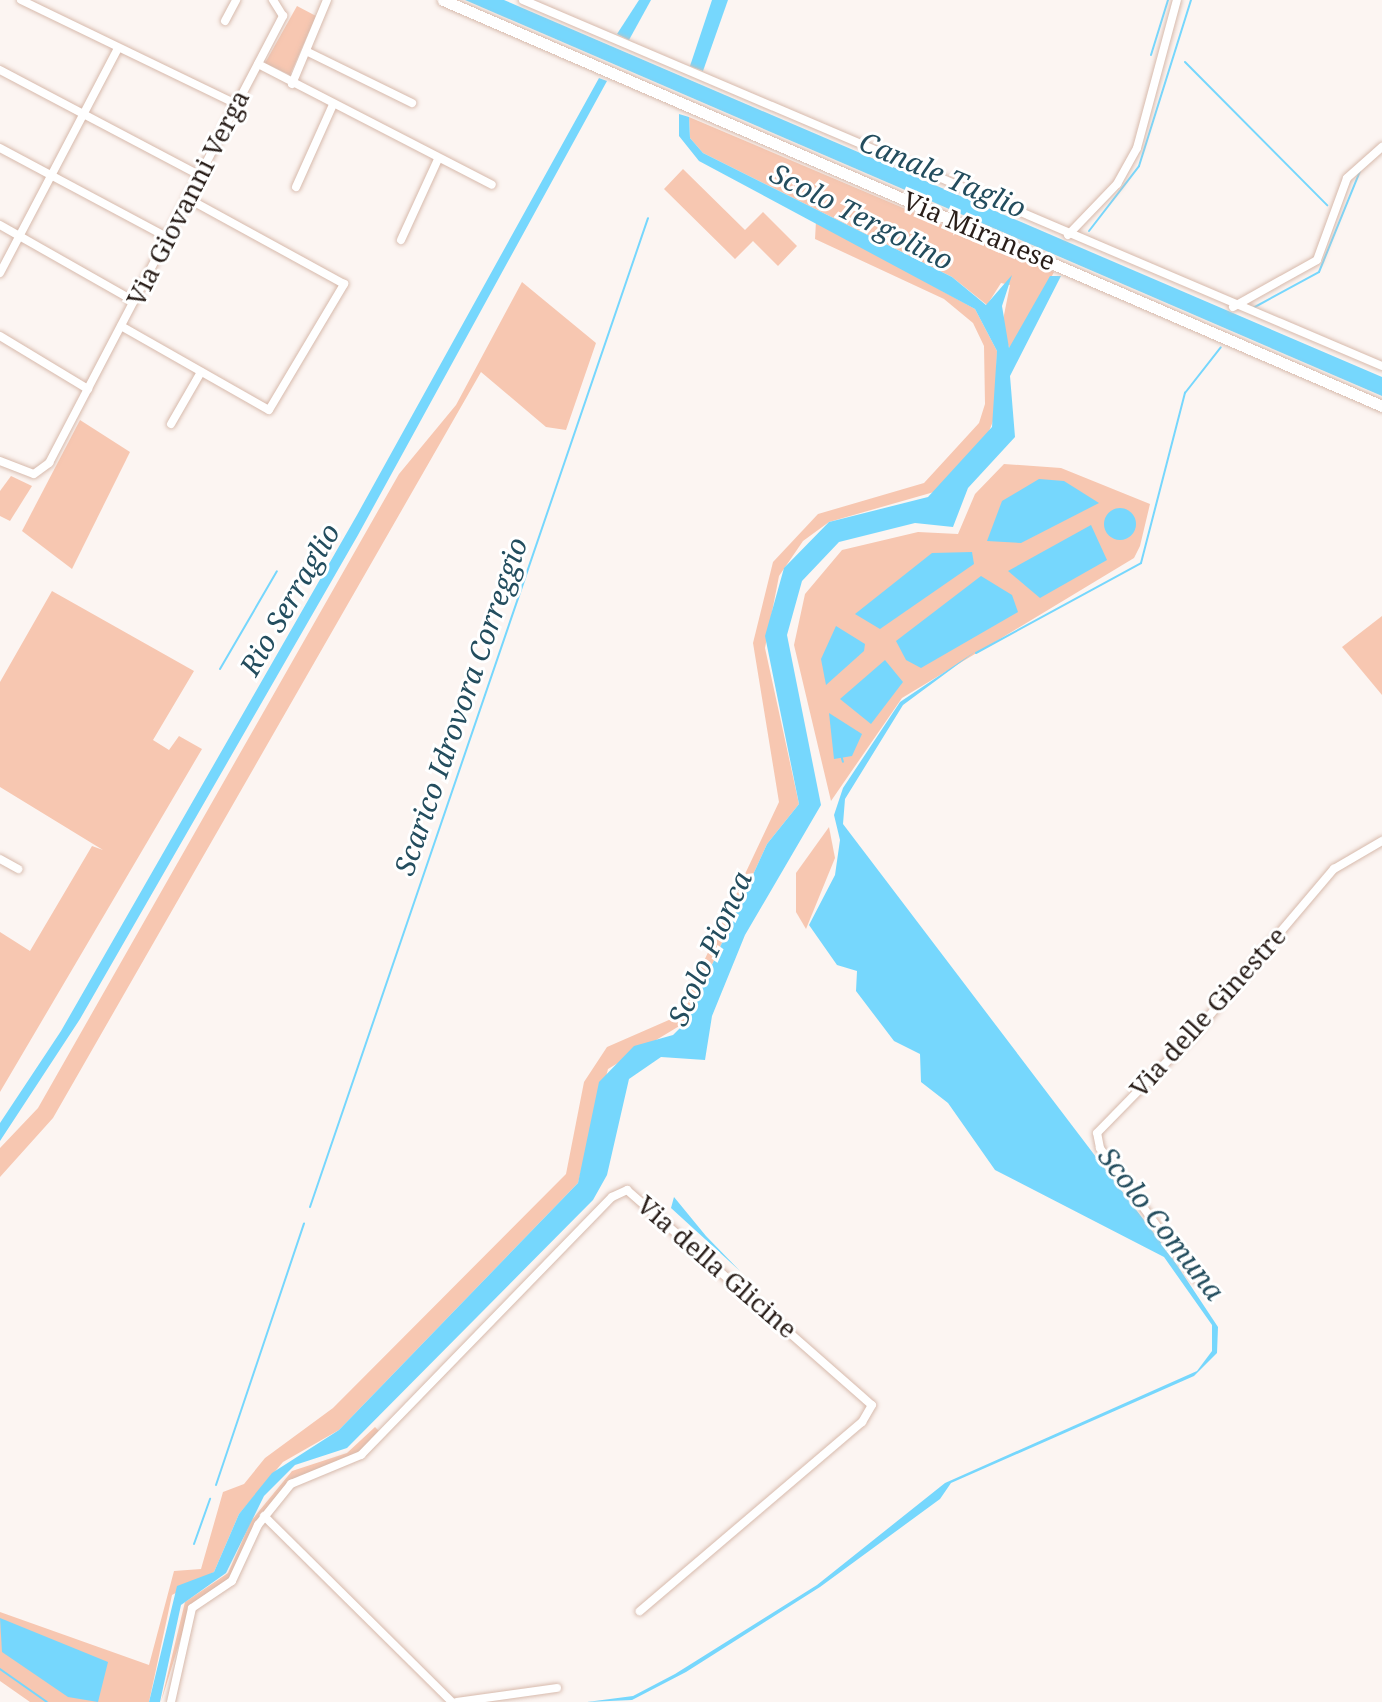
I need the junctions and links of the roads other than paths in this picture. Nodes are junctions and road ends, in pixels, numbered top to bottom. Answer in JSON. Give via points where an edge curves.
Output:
{"nodes":[{"id":1,"x":21,"y":0,"type":"edge"},
{"id":2,"x":236,"y":0,"type":"edge"},
{"id":3,"x":273,"y":0,"type":"edge"},
{"id":4,"x":327,"y":0,"type":"edge"},
{"id":5,"x":443,"y":0,"type":"edge"},
{"id":6,"x":523,"y":0,"type":"edge"},
{"id":7,"x":1177,"y":0,"type":"edge"},
{"id":8,"x":225,"y":21,"type":"dead end"},
{"id":9,"x":118,"y":48,"type":"junction"},
{"id":10,"x":308,"y":52,"type":"junction"},
{"id":11,"x":258,"y":64,"type":"junction"},
{"id":12,"x":0,"y":70,"type":"edge"},
{"id":13,"x":292,"y":84,"type":"junction"},
{"id":14,"x":412,"y":103,"type":"dead end"},
{"id":15,"x":236,"y":104,"type":"junction"},
{"id":16,"x":332,"y":107,"type":"junction"},
{"id":17,"x":83,"y":114,"type":"junction"},
{"id":18,"x":1382,"y":147,"type":"edge"},
{"id":19,"x":0,"y":148,"type":"edge"},
{"id":20,"x":438,"y":159,"type":"junction"},
{"id":21,"x":51,"y":175,"type":"junction"},
{"id":22,"x":199,"y":175,"type":"junction"},
{"id":23,"x":492,"y":185,"type":"dead end"},
{"id":24,"x":296,"y":187,"type":"dead end"},
{"id":25,"x":187,"y":198,"type":"junction"},
{"id":26,"x":0,"y":225,"type":"edge"},
{"id":27,"x":1068,"y":235,"type":"junction"},
{"id":28,"x":19,"y":237,"type":"junction"},
{"id":29,"x":167,"y":237,"type":"junction"},
{"id":30,"x":401,"y":240,"type":"dead end"},
{"id":31,"x":0,"y":273,"type":"edge"},
{"id":32,"x":134,"y":301,"type":"junction"},
{"id":33,"x":1233,"y":307,"type":"junction"},
{"id":34,"x":121,"y":326,"type":"junction"},
{"id":35,"x":0,"y":336,"type":"edge"},
{"id":36,"x":1382,"y":366,"type":"edge"},
{"id":37,"x":201,"y":372,"type":"junction"},
{"id":38,"x":88,"y":389,"type":"junction"},
{"id":39,"x":1382,"y":406,"type":"edge"},
{"id":40,"x":171,"y":424,"type":"dead end"},
{"id":41,"x":0,"y":461,"type":"edge"},
{"id":42,"x":1382,"y":841,"type":"edge"},
{"id":43,"x":0,"y":859,"type":"edge"},
{"id":44,"x":18,"y":869,"type":"dead end"},
{"id":45,"x":1195,"y":1278,"type":"dead end"},
{"id":46,"x":264,"y":1516,"type":"junction"},
{"id":47,"x":640,"y":1611,"type":"dead end"},
{"id":48,"x":557,"y":1688,"type":"dead end"},
{"id":49,"x":171,"y":1702,"type":"edge"},
{"id":50,"x":454,"y":1702,"type":"edge"}],
"edges":[{"from":1,"to":9,"type":"street"},
{"from":2,"to":8,"type":"street"},
{"from":3,"to":11,"type":"street","name":"Via Giovanni Verga","via":[[282,7]]},
{"from":4,"to":10,"type":"street"},
{"from":5,"to":39,"type":"main road","name":"Via Miranese"},
{"from":6,"to":27,"type":"street"},
{"from":7,"to":27,"type":"street","via":[[1137,148],[1117,184]]},
{"from":9,"to":15,"type":"street"},
{"from":9,"to":17,"type":"street"},
{"from":10,"to":13,"type":"street"},
{"from":10,"to":14,"type":"street"},
{"from":11,"to":13,"type":"street"},
{"from":11,"to":15,"type":"street","name":"Via Giovanni Verga"},
{"from":12,"to":17,"type":"street"},
{"from":13,"to":16,"type":"street"},
{"from":15,"to":22,"type":"street","name":"Via Giovanni Verga"},
{"from":16,"to":20,"type":"street"},
{"from":16,"to":24,"type":"street"},
{"from":17,"to":21,"type":"street"},
{"from":17,"to":22,"type":"street"},
{"from":18,"to":33,"type":"street","via":[[1347,178],[1317,260]]},
{"from":19,"to":21,"type":"street"},
{"from":20,"to":23,"type":"street"},
{"from":20,"to":30,"type":"street"},
{"from":21,"to":28,"type":"street"},
{"from":21,"to":29,"type":"street"},
{"from":22,"to":25,"type":"street","name":"Via Giovanni Verga"},
{"from":25,"to":29,"type":"street","name":"Via Giovanni Verga"},
{"from":25,"to":37,"type":"street","via":[[345,281],[269,410]]},
{"from":26,"to":28,"type":"street"},
{"from":27,"to":33,"type":"street"},
{"from":28,"to":31,"type":"street"},
{"from":28,"to":32,"type":"street"},
{"from":29,"to":32,"type":"street","name":"Via Giovanni Verga"},
{"from":32,"to":34,"type":"street","name":"Via Giovanni Verga"},
{"from":33,"to":36,"type":"street"},
{"from":34,"to":37,"type":"street"},
{"from":34,"to":38,"type":"street","name":"Via Giovanni Verga"},
{"from":35,"to":38,"type":"street"},
{"from":37,"to":40,"type":"street"},
{"from":38,"to":41,"type":"street","name":"Via Giovanni Verga","via":[[40,473]]},
{"from":42,"to":45,"type":"street","name":"Via delle Ginestre","via":[[1334,869],[1155,1077],[1097,1133],[1100,1148]]},
{"from":43,"to":44,"type":"street"},
{"from":46,"to":47,"type":"street","name":"Via della Glicine","via":[[301,1475],[349,1463],[370,1447],[612,1197],[627,1190],[872,1405],[862,1422]]},
{"from":46,"to":49,"type":"street","name":"Via della Glicine","via":[[238,1574],[192,1608]]},
{"from":46,"to":50,"type":"street"},
{"from":48,"to":50,"type":"street"}]}
